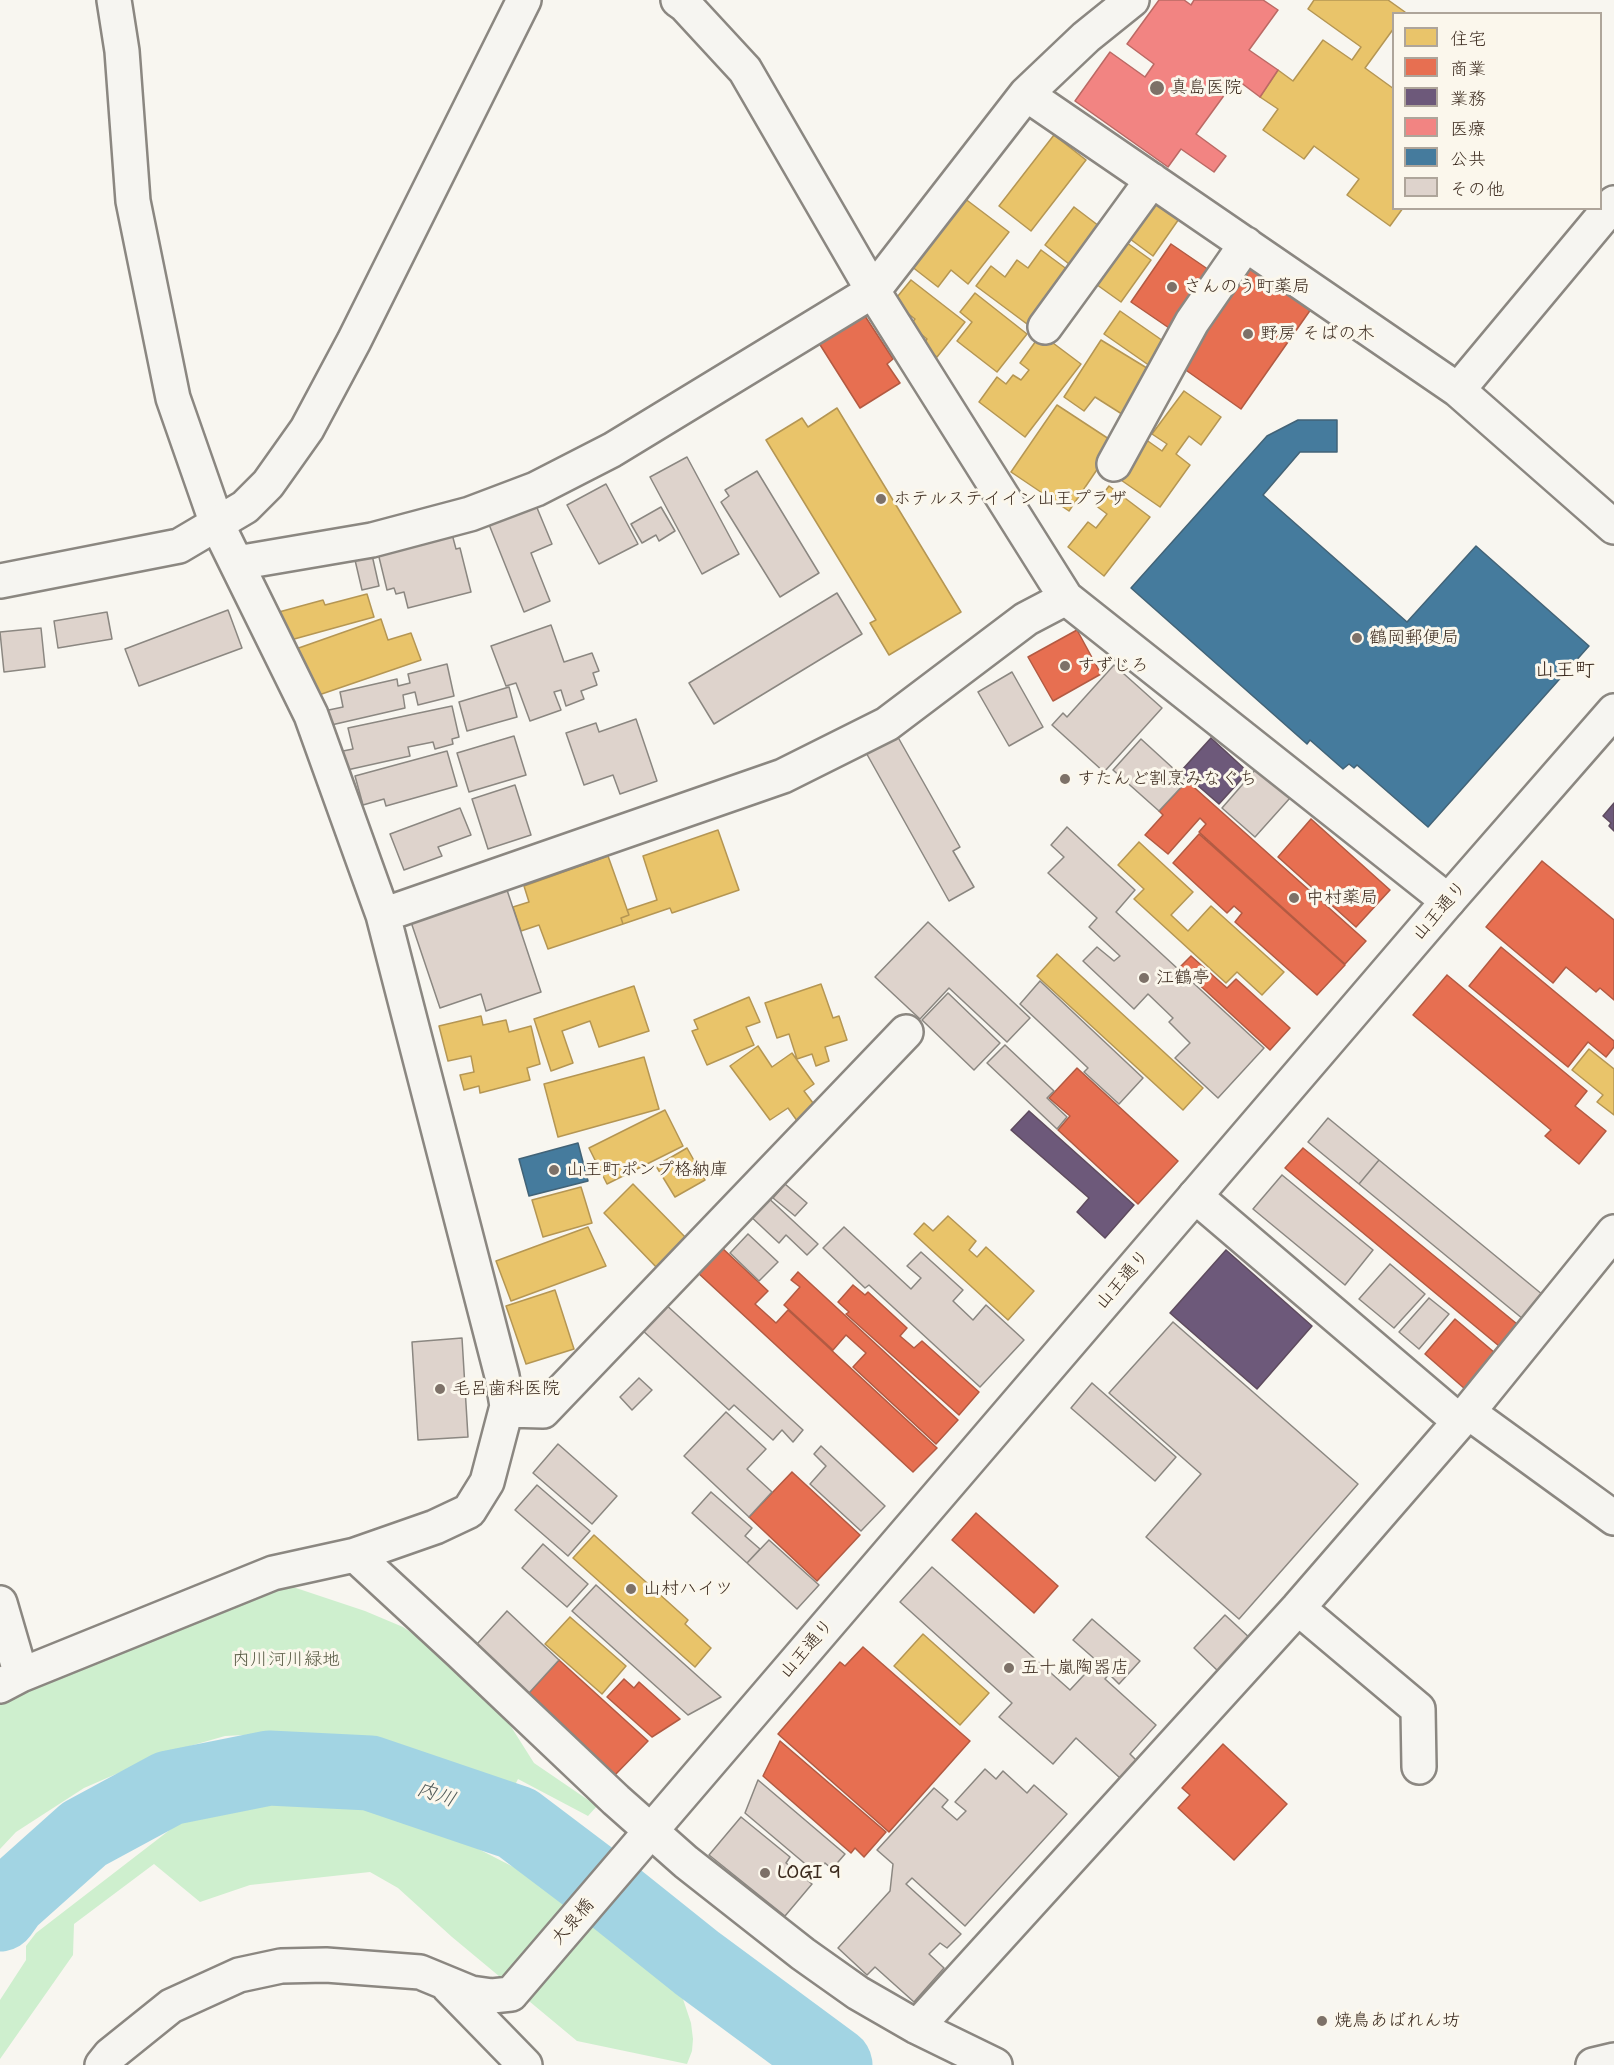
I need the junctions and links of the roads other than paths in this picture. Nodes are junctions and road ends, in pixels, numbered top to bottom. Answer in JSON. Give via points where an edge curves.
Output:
{"nodes":[{"id":1,"x":114,"y":0,"type":"edge"},
{"id":2,"x":524,"y":0,"type":"edge"},
{"id":3,"x":678,"y":0,"type":"edge"},
{"id":4,"x":1132,"y":0,"type":"edge"},
{"id":5,"x":1026,"y":94,"type":"junction"},
{"id":6,"x":1152,"y":180,"type":"junction"},
{"id":7,"x":1614,"y":203,"type":"edge"},
{"id":8,"x":1246,"y":244,"type":"junction"},
{"id":9,"x":873,"y":291,"type":"junction"},
{"id":10,"x":1045,"y":327,"type":"dead end"},
{"id":11,"x":1458,"y":390,"type":"junction"},
{"id":12,"x":1114,"y":464,"type":"dead end"},
{"id":13,"x":217,"y":524,"type":"junction"},
{"id":14,"x":1614,"y":527,"type":"edge"},
{"id":15,"x":237,"y":563,"type":"junction"},
{"id":16,"x":0,"y":582,"type":"edge"},
{"id":17,"x":1066,"y":598,"type":"junction"},
{"id":18,"x":1614,"y":711,"type":"edge"},
{"id":19,"x":1448,"y":901,"type":"junction"},
{"id":20,"x":383,"y":915,"type":"junction"},
{"id":21,"x":906,"y":1032,"type":"dead end"},
{"id":22,"x":1195,"y":1196,"type":"junction"},
{"id":23,"x":1614,"y":1232,"type":"edge"},
{"id":24,"x":506,"y":1410,"type":"junction"},
{"id":25,"x":1464,"y":1416,"type":"junction"},
{"id":26,"x":1614,"y":1518,"type":"edge"},
{"id":27,"x":355,"y":1555,"type":"junction"},
{"id":28,"x":0,"y":1603,"type":"edge"},
{"id":29,"x":1298,"y":1608,"type":"junction"},
{"id":30,"x":10,"y":1681,"type":"edge"},
{"id":31,"x":1419,"y":1767,"type":"dead end"},
{"id":32,"x":642,"y":1841,"type":"junction"},
{"id":33,"x":442,"y":1981,"type":"junction"},
{"id":34,"x":511,"y":1994,"type":"junction"},
{"id":35,"x":917,"y":2027,"type":"junction"},
{"id":36,"x":1614,"y":2060,"type":"edge"},
{"id":37,"x":523,"y":2063,"type":"edge"},
{"id":38,"x":102,"y":2065,"type":"edge"},
{"id":39,"x":995,"y":2065,"type":"edge"},
{"id":40,"x":1593,"y":2065,"type":"edge"}],
"edges":[{"from":1,"to":13,"type":"street","via":[[122,51],[133,201],[173,398]]},
{"from":2,"to":13,"type":"street","via":[[307,429],[268,484],[245,507]]},
{"from":3,"to":9,"type":"street","via":[[745,70]]},
{"from":4,"to":5,"type":"street"},
{"from":5,"to":6,"type":"street"},
{"from":5,"to":9,"type":"street"},
{"from":6,"to":8,"type":"street"},
{"from":6,"to":10,"type":"street"},
{"from":7,"to":11,"type":"street"},
{"from":8,"to":11,"type":"street"},
{"from":8,"to":12,"type":"street","via":[[1192,322]]},
{"from":9,"to":15,"type":"street","via":[[612,450],[536,489],[470,514],[372,540]]},
{"from":9,"to":17,"type":"street"},
{"from":11,"to":14,"type":"street"},
{"from":13,"to":15,"type":"street"},
{"from":13,"to":16,"type":"street","via":[[179,546]]},
{"from":15,"to":20,"type":"street","via":[[311,715]]},
{"from":17,"to":19,"type":"street"},
{"from":17,"to":20,"type":"street","via":[[1026,619],[887,724],[783,776]]},
{"from":18,"to":19,"type":"street","name":"山王通り"},
{"from":19,"to":22,"type":"street","name":"山王通り"},
{"from":20,"to":24,"type":"street","via":[[499,1364]]},
{"from":21,"to":24,"type":"street","via":[[543,1411]]},
{"from":22,"to":25,"type":"street"},
{"from":22,"to":32,"type":"street","name":"山王通り"},
{"from":23,"to":25,"type":"street"},
{"from":24,"to":27,"type":"street","via":[[487,1482],[468,1511]]},
{"from":25,"to":26,"type":"street"},
{"from":25,"to":29,"type":"street"},
{"from":27,"to":30,"type":"street","via":[[273,1573]]},
{"from":27,"to":32,"type":"street"},
{"from":28,"to":30,"type":"street"},
{"from":29,"to":31,"type":"street","via":[[1418,1709]]},
{"from":29,"to":35,"type":"street"},
{"from":32,"to":34,"type":"street","name":"大泉橋"},
{"from":32,"to":35,"type":"street","via":[[686,1862],[803,1954],[858,1993]]},
{"from":33,"to":34,"type":"street","via":[[471,1993]]},
{"from":33,"to":37,"type":"street"},
{"from":33,"to":38,"type":"street","via":[[420,1972],[326,1965],[281,1966],[239,1976],[171,2006]]},
{"from":34,"to":37,"type":"street","via":[[508,2023]]},
{"from":35,"to":39,"type":"street"},
{"from":36,"to":40,"type":"street"}]}
